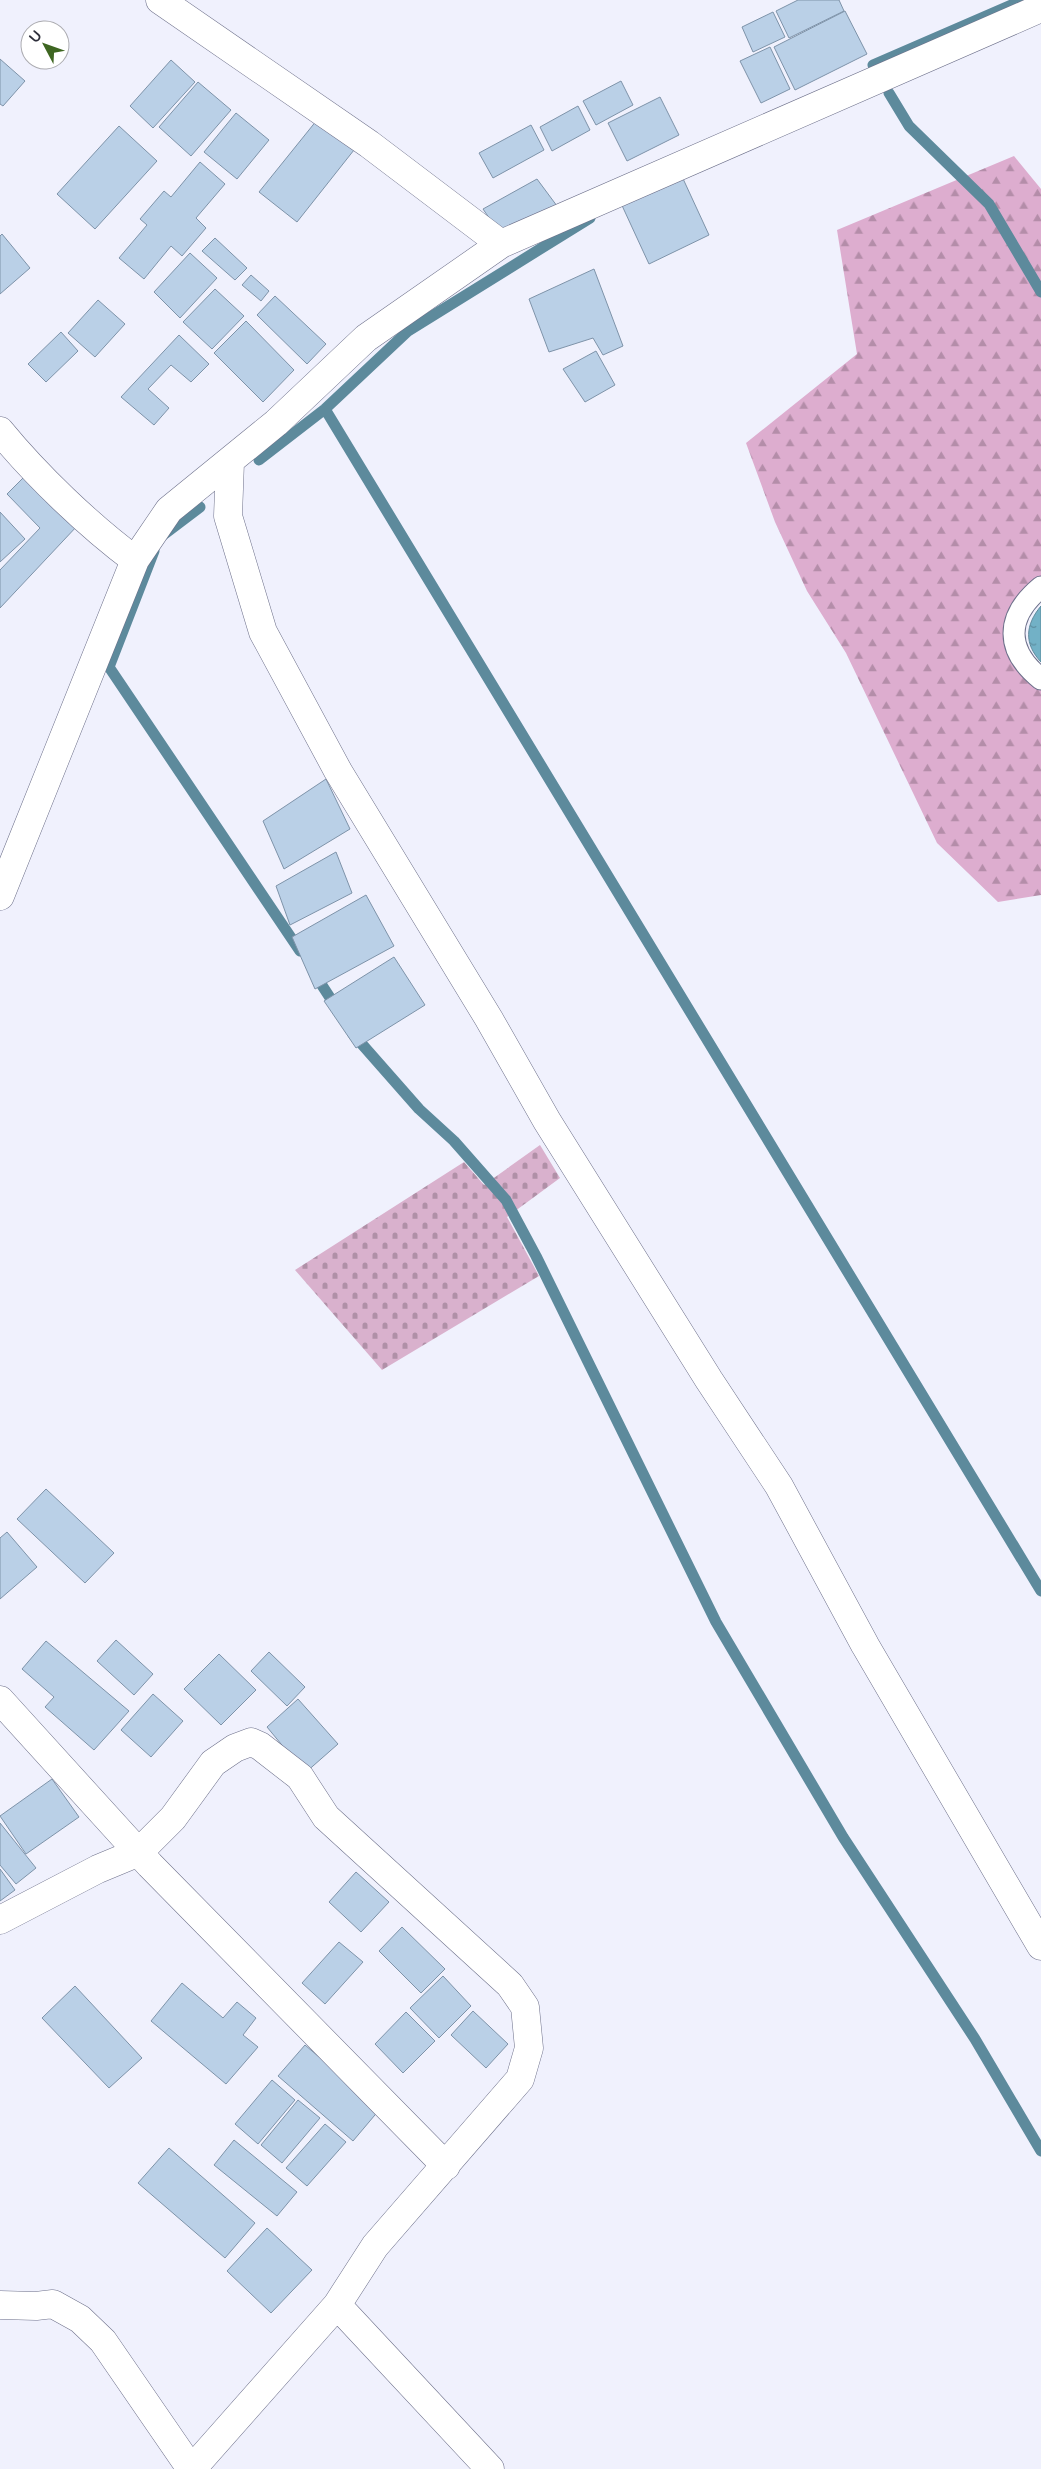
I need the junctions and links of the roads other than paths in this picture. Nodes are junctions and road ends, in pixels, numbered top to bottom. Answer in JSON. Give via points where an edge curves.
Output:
{"nodes":[{"id":1,"x":160,"y":0,"type":"edge"},
{"id":2,"x":1041,"y":8,"type":"edge"},
{"id":3,"x":501,"y":244,"type":"junction"},
{"id":4,"x":0,"y":431,"type":"edge"},
{"id":5,"x":230,"y":462,"type":"junction"},
{"id":6,"x":135,"y":560,"type":"junction"},
{"id":7,"x":1041,"y":587,"type":"edge"},
{"id":8,"x":1041,"y":679,"type":"edge"},
{"id":9,"x":0,"y":896,"type":"edge"},
{"id":10,"x":0,"y":1700,"type":"edge"},
{"id":11,"x":139,"y":1852,"type":"junction"},
{"id":12,"x":0,"y":1920,"type":"edge"},
{"id":13,"x":1041,"y":1946,"type":"edge"},
{"id":14,"x":446,"y":2166,"type":"junction"},
{"id":15,"x":0,"y":2304,"type":"edge"},
{"id":16,"x":337,"y":2305,"type":"junction"},
{"id":17,"x":192,"y":2469,"type":"edge"},
{"id":18,"x":490,"y":2469,"type":"edge"}],
"edges":[{"from":1,"to":3,"type":"street","via":[[369,144]]},
{"from":2,"to":3,"type":"street"},
{"from":3,"to":5,"type":"street","via":[[366,338]]},
{"from":4,"to":6,"type":"street","via":[[20,456]]},
{"from":5,"to":6,"type":"street","via":[[169,510]]},
{"from":5,"to":13,"type":"street","via":[[228,516],[242,568],[262,632],[310,720],[547,1121],[779,1486],[865,1645]]},
{"from":6,"to":9,"type":"street"},
{"from":7,"to":8,"type":"lane","via":[[1030,596],[1014,625],[1014,642],[1021,659]]},
{"from":10,"to":11,"type":"street"},
{"from":11,"to":12,"type":"street","via":[[98,1868]]},
{"from":11,"to":14,"type":"street"},
{"from":11,"to":14,"type":"street","via":[[173,1818],[213,1763],[234,1748],[251,1742],[300,1777],[326,1817],[510,1985],[524,2007],[529,2048],[520,2079]]},
{"from":14,"to":16,"type":"street","via":[[375,2246]]},
{"from":15,"to":17,"type":"street","via":[[53,2304],[80,2320],[103,2341]]},
{"from":16,"to":17,"type":"street"},
{"from":16,"to":18,"type":"street"}]}
